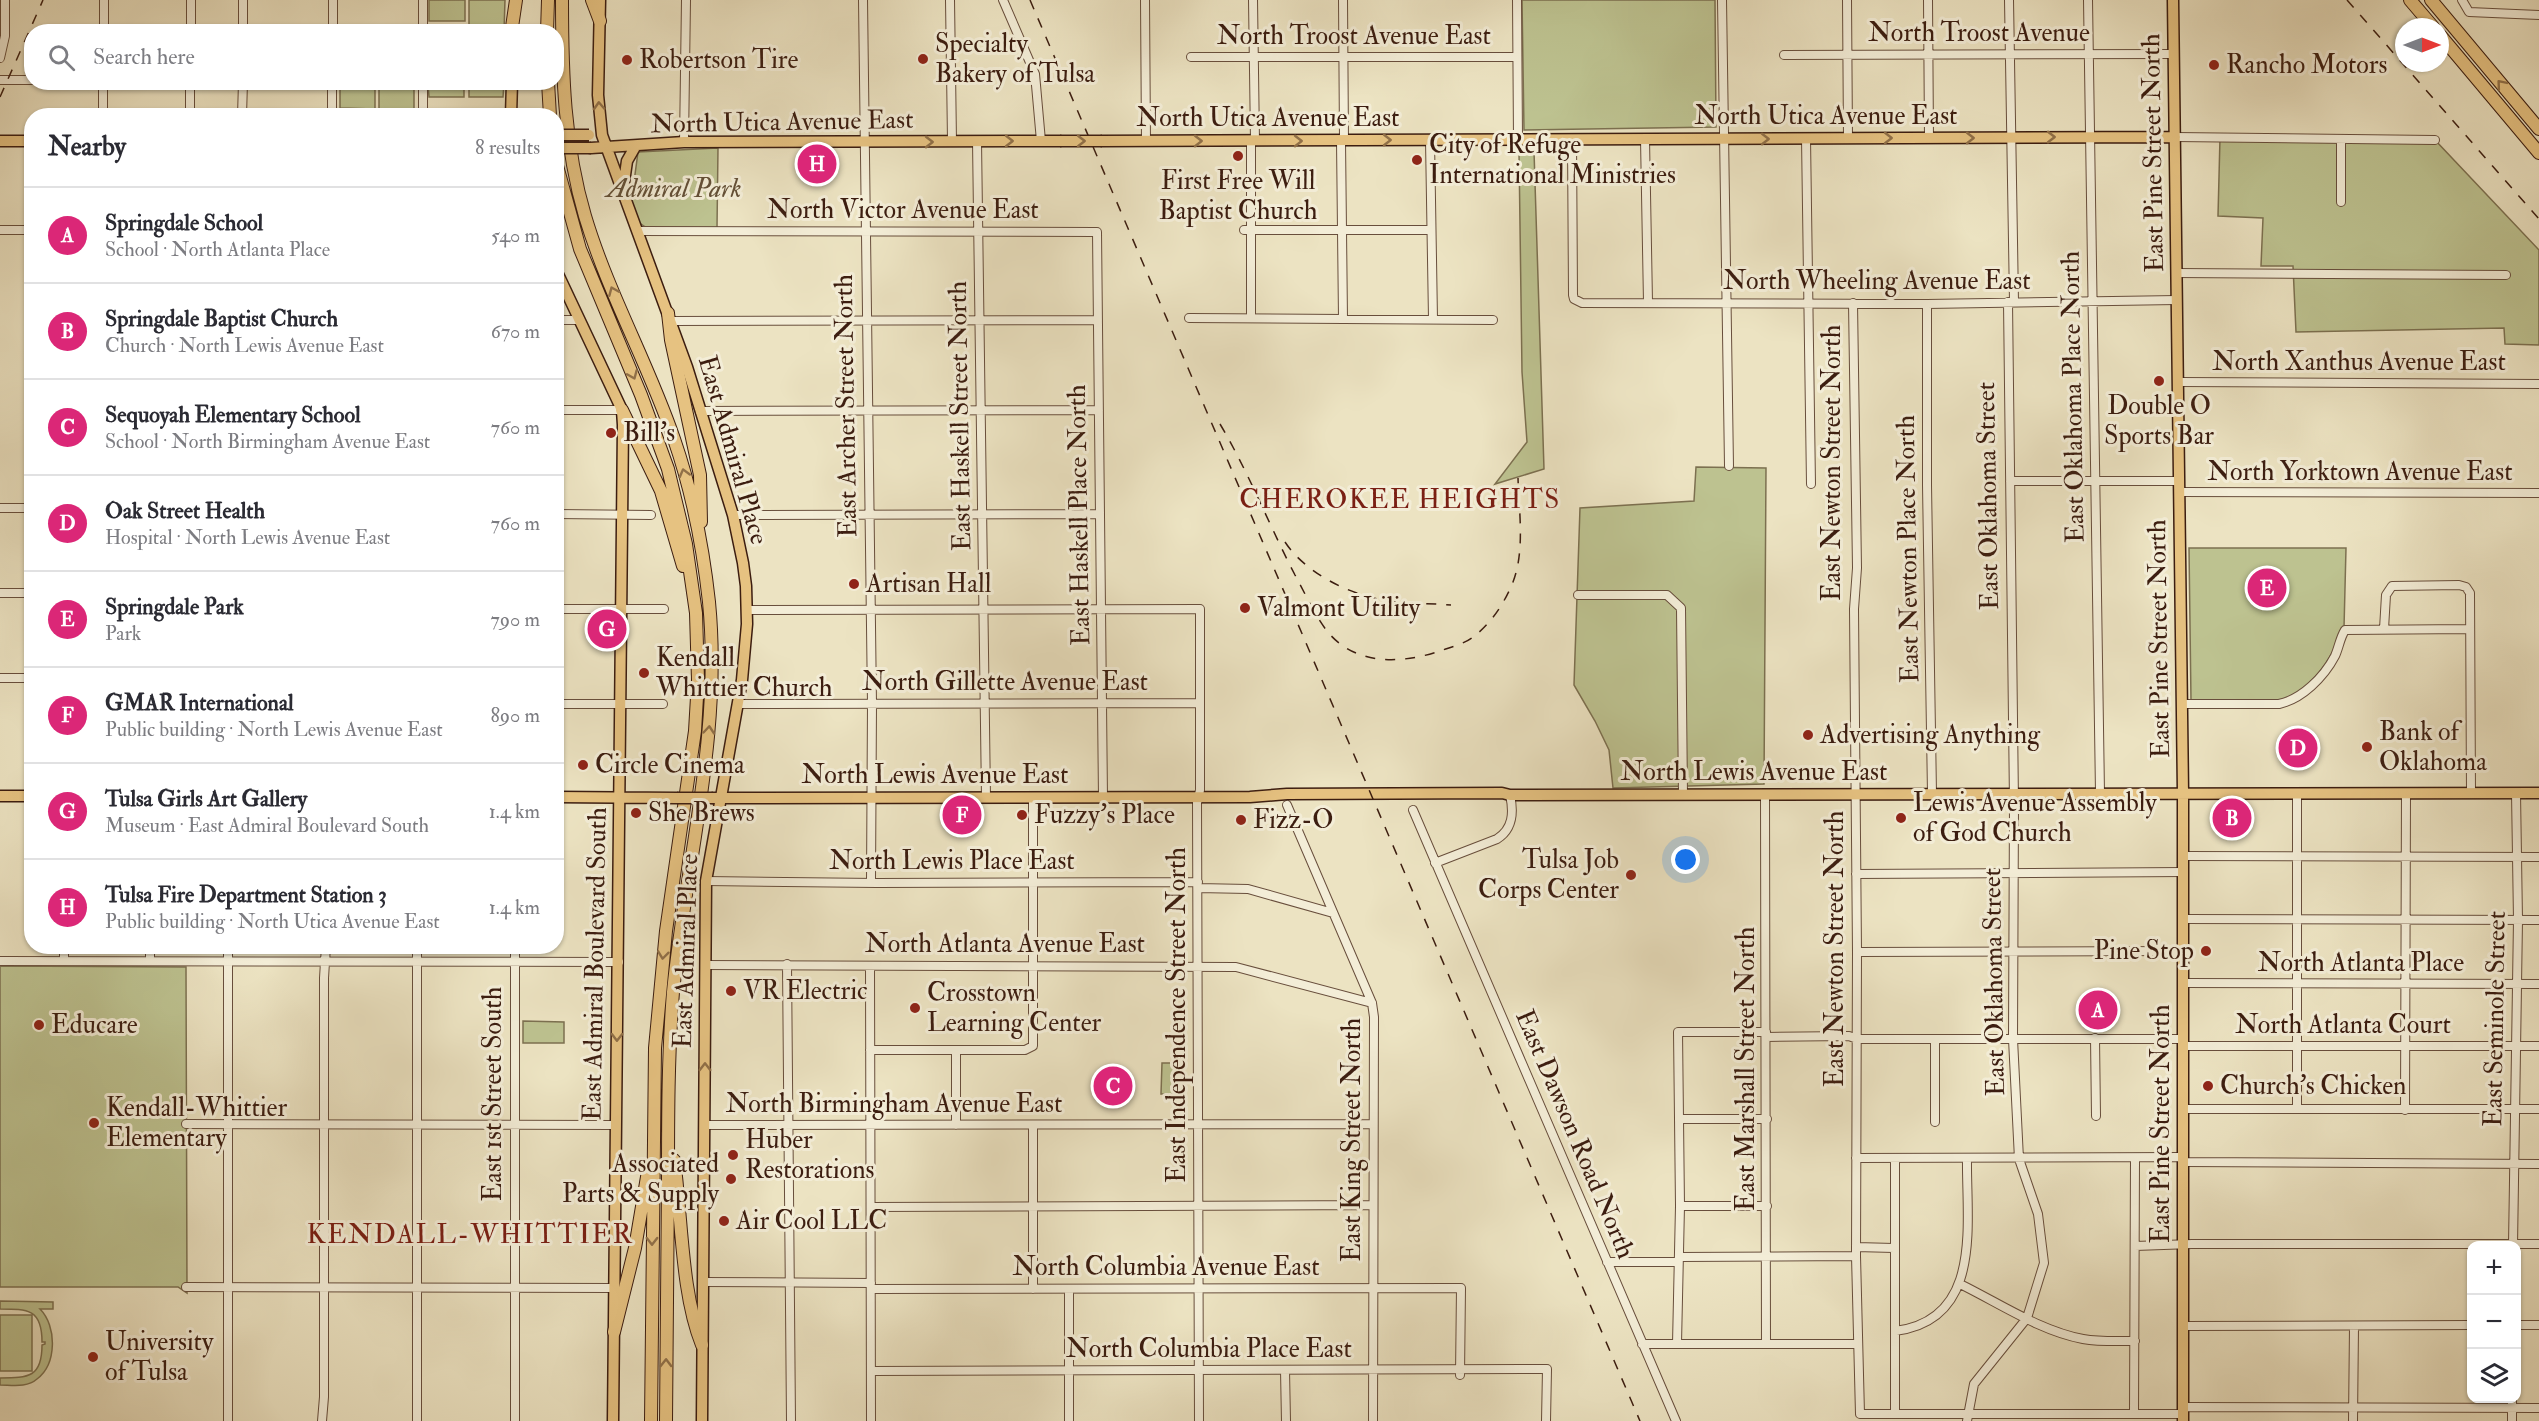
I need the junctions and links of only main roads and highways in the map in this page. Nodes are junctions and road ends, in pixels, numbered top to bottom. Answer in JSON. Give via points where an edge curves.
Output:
{"nodes":[{"id":1,"x":511,"y":0,"type":"edge"},
{"id":2,"x":516,"y":0,"type":"edge"},
{"id":3,"x":548,"y":0,"type":"edge"},
{"id":4,"x":562,"y":0,"type":"edge"},
{"id":5,"x":592,"y":0,"type":"edge"},
{"id":6,"x":600,"y":0,"type":"edge"},
{"id":7,"x":2173,"y":0,"type":"edge"},
{"id":8,"x":2410,"y":0,"type":"edge"},
{"id":9,"x":2431,"y":0,"type":"edge"},
{"id":10,"x":2425,"y":18,"type":"edge"},
{"id":11,"x":600,"y":21,"type":"junction"},
{"id":12,"x":512,"y":24,"type":"edge"},
{"id":13,"x":513,"y":24,"type":"edge"},
{"id":14,"x":548,"y":24,"type":"edge"},
{"id":15,"x":562,"y":24,"type":"edge"},
{"id":16,"x":2449,"y":46,"type":"edge"},
{"id":17,"x":512,"y":90,"type":"edge"},
{"id":18,"x":548,"y":90,"type":"edge"},
{"id":19,"x":564,"y":90,"type":"edge"},
{"id":20,"x":511,"y":108,"type":"edge"},
{"id":21,"x":550,"y":108,"type":"edge"},
{"id":22,"x":564,"y":108,"type":"edge"},
{"id":23,"x":564,"y":110,"type":"edge"},
{"id":24,"x":2539,"y":129,"type":"edge"},
{"id":25,"x":564,"y":135,"type":"edge"},
{"id":26,"x":602,"y":135,"type":"junction"},
{"id":27,"x":2175,"y":137,"type":"junction"},
{"id":28,"x":0,"y":141,"type":"edge"},
{"id":29,"x":24,"y":141,"type":"edge"},
{"id":30,"x":635,"y":147,"type":"junction"},
{"id":31,"x":564,"y":148,"type":"edge"},
{"id":32,"x":606,"y":148,"type":"junction"},
{"id":33,"x":2539,"y":153,"type":"edge"},
{"id":34,"x":564,"y":191,"type":"edge"},
{"id":35,"x":622,"y":192,"type":"junction"},
{"id":36,"x":564,"y":287,"type":"edge"},
{"id":37,"x":669,"y":317,"type":"junction"},
{"id":38,"x":622,"y":410,"type":"junction"},
{"id":39,"x":702,"y":550,"type":"junction"},
{"id":40,"x":696,"y":614,"type":"junction"},
{"id":41,"x":2183,"y":793,"type":"junction"},
{"id":42,"x":2539,"y":793,"type":"edge"},
{"id":43,"x":0,"y":796,"type":"edge"},
{"id":44,"x":24,"y":796,"type":"edge"},
{"id":45,"x":564,"y":797,"type":"edge"},
{"id":46,"x":619,"y":797,"type":"junction"},
{"id":47,"x":717,"y":798,"type":"junction"},
{"id":48,"x":668,"y":1113,"type":"junction"},
{"id":49,"x":654,"y":1141,"type":"junction"},
{"id":50,"x":614,"y":1332,"type":"junction"},
{"id":51,"x":702,"y":1345,"type":"junction"},
{"id":52,"x":2183,"y":1414,"type":"edge"},
{"id":53,"x":614,"y":1421,"type":"edge"},
{"id":54,"x":651,"y":1421,"type":"edge"},
{"id":55,"x":666,"y":1421,"type":"edge"},
{"id":56,"x":702,"y":1421,"type":"edge"}],
"edges":[{"from":1,"to":12,"type":"main road"},
{"from":2,"to":13,"type":"highway"},
{"from":3,"to":14,"type":"highway"},
{"from":15,"to":4,"type":"highway","one_way":true},
{"from":5,"to":11,"type":"highway"},
{"from":6,"to":11,"type":"main road"},
{"from":7,"to":27,"type":"main road","name":"East Pine Street North"},
{"from":8,"to":10,"type":"highway"},
{"from":24,"to":9,"type":"highway","one_way":true},
{"from":26,"to":11,"type":"main road","one_way":true,"via":[[598,95]]},
{"from":16,"to":33,"type":"highway"},
{"from":17,"to":20,"type":"main road"},
{"from":18,"to":21,"type":"highway"},
{"from":22,"to":19,"type":"highway","one_way":true},
{"from":39,"to":23,"type":"highway","one_way":true,"via":[[674,439],[600,261],[576,186]]},
{"from":25,"to":26,"type":"main road","bridge":true},
{"from":26,"to":32,"type":"main road"},
{"from":30,"to":27,"type":"main road","name":"North Utica Avenue East","one_way":true,"bridge":true,"via":[[684,142]]},
{"from":27,"to":41,"type":"main road","name":"East Pine Street North"},
{"from":28,"to":29,"type":"main road"},
{"from":30,"to":32,"type":"main road","name":"North Utica Avenue East"},
{"from":30,"to":35,"type":"main road","via":[[627,161]]},
{"from":31,"to":32,"type":"main road","name":"North Utica Avenue East","bridge":true},
{"from":32,"to":35,"type":"main road","name":"East Admiral Place"},
{"from":34,"to":40,"type":"highway","one_way":true,"via":[[580,249],[668,469],[686,544]]},
{"from":35,"to":37,"type":"main road","name":"East Admiral Place"},
{"from":36,"to":38,"type":"main road","name":"East Admiral Boulevard South"},
{"from":37,"to":39,"type":"highway","via":[[700,476]]},
{"from":37,"to":47,"type":"main road","name":"East Admiral Place","via":[[732,515],[743,563],[746,647]]},
{"from":38,"to":40,"type":"highway","via":[[667,506]]},
{"from":38,"to":46,"type":"main road","name":"East Admiral Boulevard South"},
{"from":48,"to":39,"type":"highway","one_way":true,"via":[[677,954],[711,714],[711,630]]},
{"from":40,"to":49,"type":"highway","one_way":true,"via":[[695,731],[660,976]]},
{"from":41,"to":42,"type":"main road","name":"North Lewis Avenue East"},
{"from":41,"to":47,"type":"main road","name":"North Lewis Avenue East"},
{"from":41,"to":52,"type":"main road","name":"East Pine Street North"},
{"from":43,"to":44,"type":"main road"},
{"from":45,"to":46,"type":"main road","name":"North Lewis Avenue East"},
{"from":46,"to":47,"type":"main road","name":"North Lewis Avenue East","bridge":true},
{"from":46,"to":50,"type":"main road","name":"East Admiral Boulevard South","one_way":true},
{"from":51,"to":47,"type":"main road","name":"East Admiral Place","one_way":true,"via":[[706,881]]},
{"from":48,"to":51,"type":"highway","via":[[686,1270],[695,1328]]},
{"from":55,"to":48,"type":"highway","one_way":true},
{"from":49,"to":50,"type":"highway","via":[[635,1248]]},
{"from":49,"to":54,"type":"highway","one_way":true},
{"from":50,"to":53,"type":"main road","name":"East Admiral Boulevard South"},
{"from":51,"to":56,"type":"main road","name":"East Admiral Place"}]}
